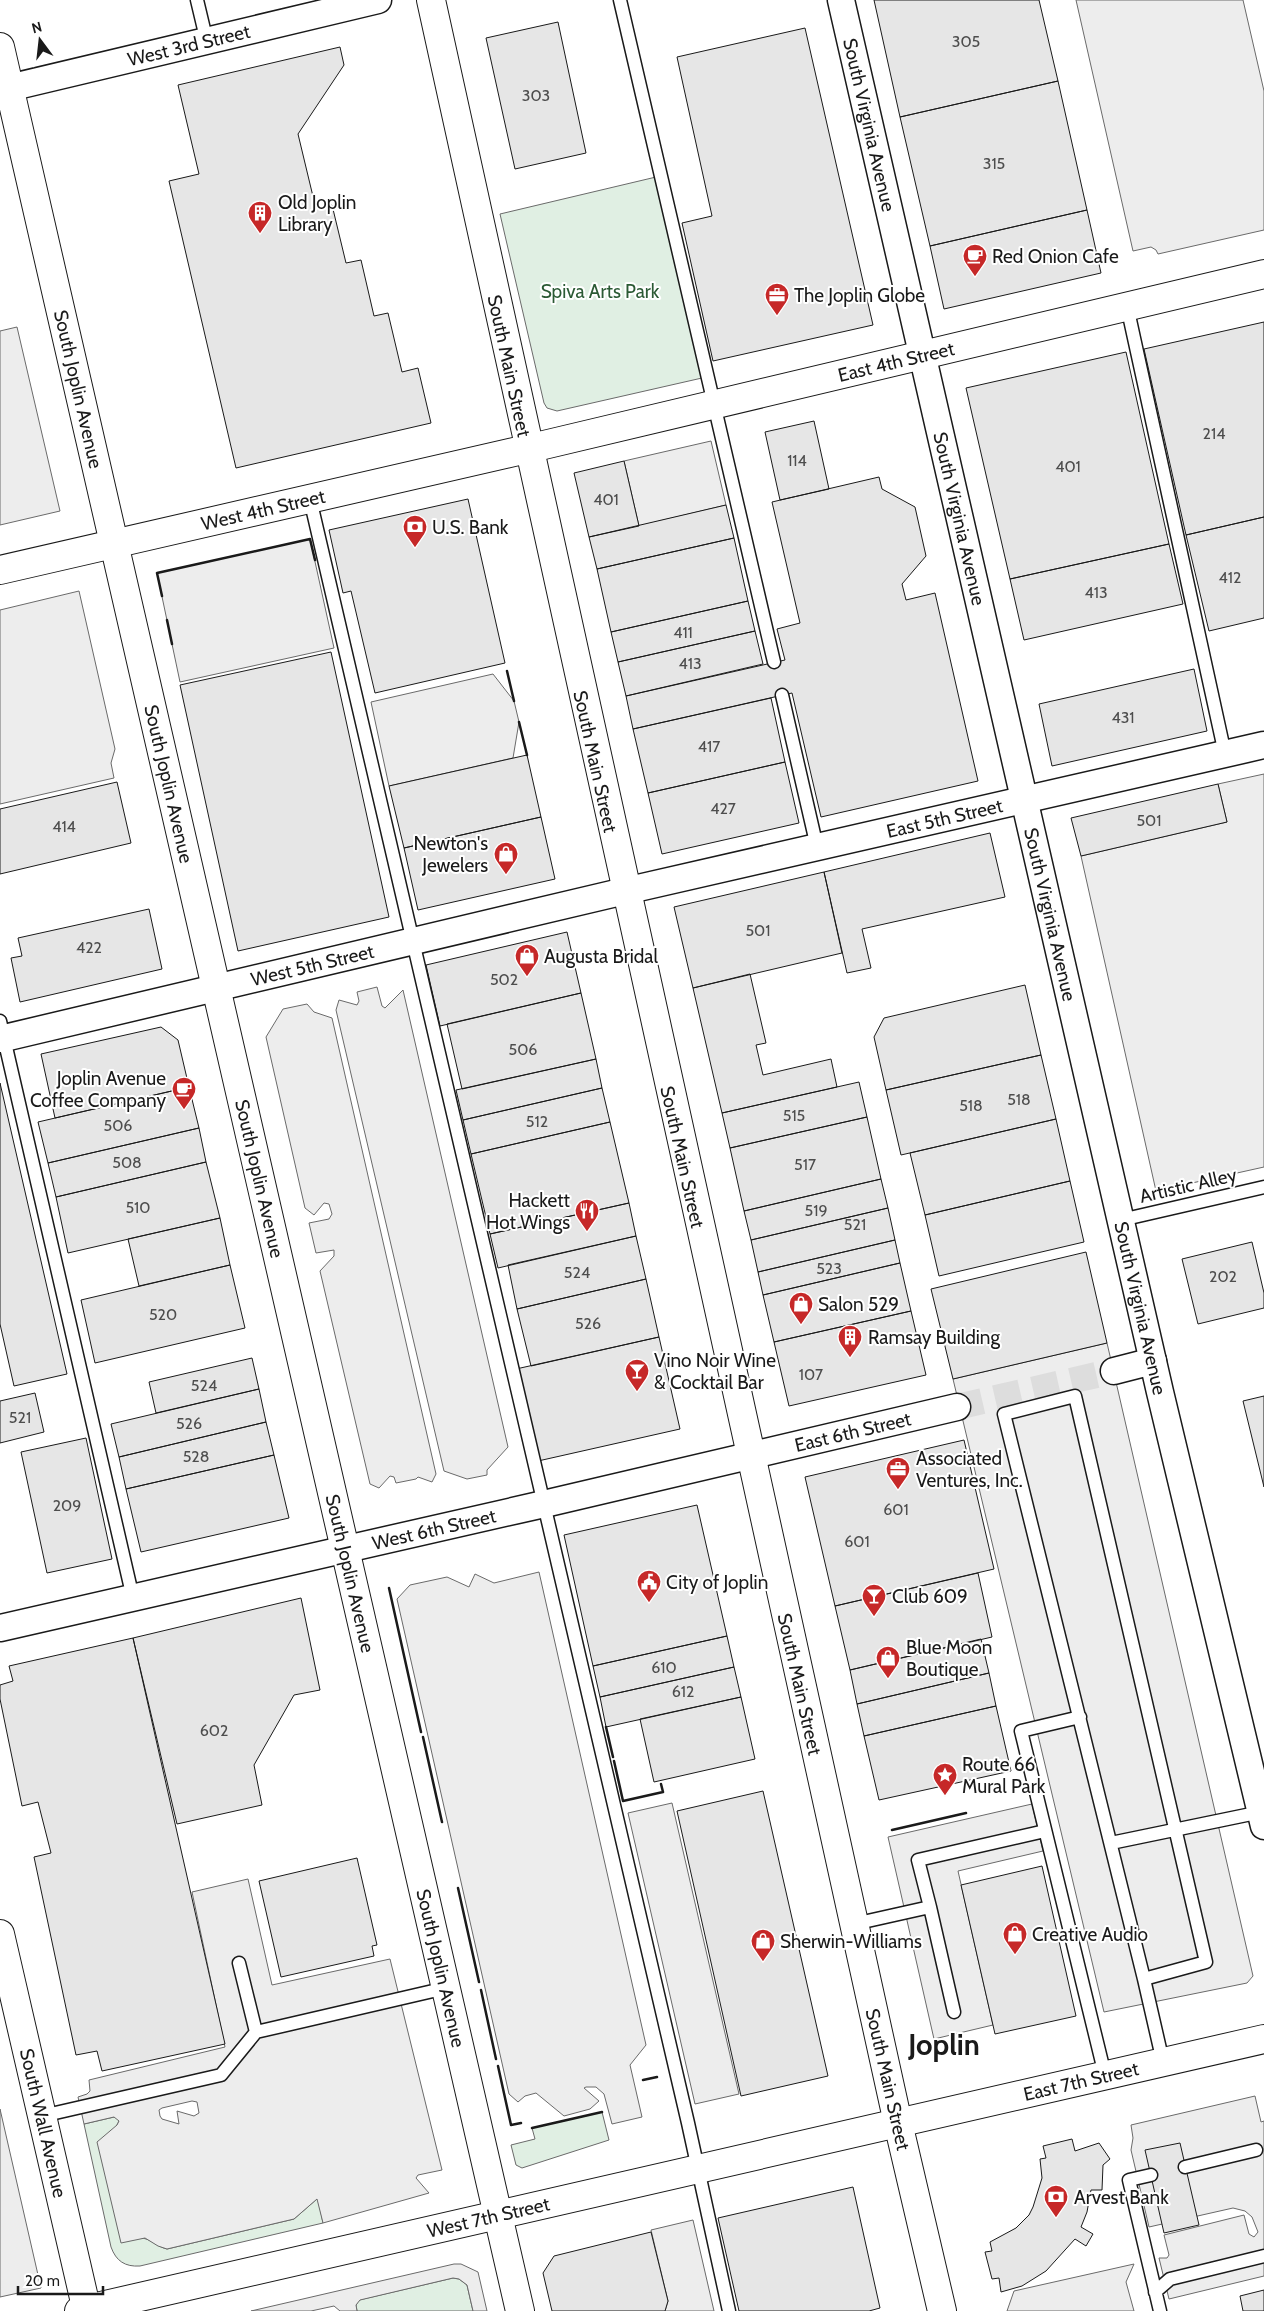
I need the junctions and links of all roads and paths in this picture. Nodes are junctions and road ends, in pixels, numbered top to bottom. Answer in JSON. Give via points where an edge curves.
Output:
{"nodes":[{"id":1,"x":197,"y":0,"type":"edge"},
{"id":2,"x":378,"y":0,"type":"edge"},
{"id":3,"x":431,"y":0,"type":"edge"},
{"id":4,"x":620,"y":0,"type":"edge"},
{"id":5,"x":840,"y":0,"type":"edge"},
{"id":6,"x":206,"y":42,"type":"junction"},
{"id":7,"x":0,"y":47,"type":"edge"},
{"id":8,"x":5,"y":89,"type":"edge"},
{"id":9,"x":1264,"y":274,"type":"edge"},
{"id":10,"x":1127,"y":306,"type":"junction"},
{"id":11,"x":922,"y":355,"type":"junction"},
{"id":12,"x":714,"y":404,"type":"junction"},
{"id":13,"x":527,"y":449,"type":"junction"},
{"id":14,"x":310,"y":499,"type":"junction"},
{"id":15,"x":114,"y":544,"type":"junction"},
{"id":16,"x":0,"y":570,"type":"edge"},
{"id":17,"x":774,"y":662,"type":"dead end"},
{"id":18,"x":782,"y":695,"type":"dead end"},
{"id":19,"x":1264,"y":745,"type":"edge"},
{"id":20,"x":1225,"y":754,"type":"junction"},
{"id":21,"x":1024,"y":800,"type":"junction"},
{"id":22,"x":817,"y":847,"type":"junction"},
{"id":23,"x":625,"y":891,"type":"junction"},
{"id":24,"x":413,"y":941,"type":"junction"},
{"id":25,"x":216,"y":988,"type":"junction"},
{"id":26,"x":1,"y":1032,"type":"edge"},
{"id":27,"x":1264,"y":1187,"type":"edge"},
{"id":28,"x":1121,"y":1220,"type":"junction"},
{"id":29,"x":1153,"y":1361,"type":"junction"},
{"id":30,"x":1114,"y":1371,"type":"tunnel mouth"},
{"id":31,"x":957,"y":1407,"type":"tunnel mouth"},
{"id":32,"x":749,"y":1455,"type":"junction"},
{"id":33,"x":544,"y":1504,"type":"junction"},
{"id":34,"x":345,"y":1549,"type":"junction"},
{"id":35,"x":133,"y":1598,"type":"junction"},
{"id":36,"x":0,"y":1628,"type":"edge"},
{"id":37,"x":1080,"y":1717,"type":"junction"},
{"id":38,"x":1256,"y":1755,"type":"edge"},
{"id":39,"x":1262,"y":1819,"type":"edge"},
{"id":40,"x":1174,"y":1830,"type":"junction"},
{"id":41,"x":1045,"y":1831,"type":"junction"},
{"id":42,"x":1111,"y":1843,"type":"junction"},
{"id":43,"x":930,"y":1907,"type":"junction"},
{"id":44,"x":854,"y":1924,"type":"junction"},
{"id":45,"x":0,"y":1934,"type":"edge"},
{"id":46,"x":240,"y":1962,"type":"dead end"},
{"id":47,"x":1144,"y":1979,"type":"junction"},
{"id":48,"x":446,"y":1988,"type":"junction"},
{"id":49,"x":954,"y":2012,"type":"dead end"},
{"id":50,"x":256,"y":2032,"type":"junction"},
{"id":51,"x":1264,"y":2039,"type":"edge"},
{"id":52,"x":1163,"y":2062,"type":"junction"},
{"id":53,"x":1106,"y":2074,"type":"junction"},
{"id":54,"x":42,"y":2116,"type":"junction"},
{"id":55,"x":898,"y":2123,"type":"junction"},
{"id":56,"x":1256,"y":2150,"type":"dead end"},
{"id":57,"x":1185,"y":2167,"type":"dead end"},
{"id":58,"x":698,"y":2169,"type":"junction"},
{"id":59,"x":1150,"y":2175,"type":"dead end"},
{"id":60,"x":498,"y":2215,"type":"junction"},
{"id":61,"x":1264,"y":2256,"type":"edge"},
{"id":62,"x":1155,"y":2292,"type":"junction"},
{"id":63,"x":84,"y":2310,"type":"edge"},
{"id":64,"x":520,"y":2311,"type":"edge"},
{"id":65,"x":729,"y":2311,"type":"edge"},
{"id":66,"x":942,"y":2311,"type":"edge"},
{"id":67,"x":1160,"y":2311,"type":"edge"}],
"edges":[{"from":1,"to":6,"type":"lane"},
{"from":2,"to":6,"type":"street","name":"West 3rd Street"},
{"from":3,"to":13,"type":"street","name":"South Main Street"},
{"from":4,"to":12,"type":"lane"},
{"from":5,"to":11,"type":"street","name":"South Virginia Avenue"},
{"from":6,"to":8,"type":"street","name":"West 3rd Street"},
{"from":7,"to":8,"type":"street","name":"South Joplin Avenue"},
{"from":8,"to":15,"type":"street","name":"South Joplin Avenue"},
{"from":9,"to":10,"type":"street","name":"East 4th Street"},
{"from":10,"to":11,"type":"street","name":"East 4th Street"},
{"from":10,"to":20,"type":"lane"},
{"from":11,"to":12,"type":"street","name":"East 4th Street"},
{"from":11,"to":21,"type":"street","name":"South Virginia Avenue"},
{"from":12,"to":13,"type":"street","name":"East 4th Street"},
{"from":12,"to":17,"type":"lane"},
{"from":13,"to":14,"type":"street","name":"West 4th Street"},
{"from":13,"to":23,"type":"street","name":"South Main Street"},
{"from":14,"to":15,"type":"street","name":"West 4th Street"},
{"from":14,"to":24,"type":"lane"},
{"from":15,"to":16,"type":"street","name":"West 4th Street"},
{"from":15,"to":25,"type":"street","name":"South Joplin Avenue"},
{"from":18,"to":22,"type":"lane"},
{"from":19,"to":20,"type":"street","name":"East 5th Street"},
{"from":20,"to":21,"type":"street","name":"East 5th Street"},
{"from":21,"to":22,"type":"street","name":"East 5th Street"},
{"from":21,"to":28,"type":"street","name":"South Virginia Avenue"},
{"from":22,"to":23,"type":"street","name":"East 5th Street"},
{"from":23,"to":24,"type":"street","name":"West 5th Street"},
{"from":23,"to":32,"type":"street","name":"South Main Street"},
{"from":24,"to":25,"type":"street","name":"West 5th Street"},
{"from":24,"to":33,"type":"lane"},
{"from":25,"to":26,"type":"street","name":"West 5th Street"},
{"from":25,"to":34,"type":"street","name":"South Joplin Avenue"},
{"from":26,"to":35,"type":"lane"},
{"from":27,"to":28,"type":"lane","name":"Artistic Alley"},
{"from":28,"to":29,"type":"street","name":"South Virginia Avenue"},
{"from":29,"to":30,"type":"street"},
{"from":29,"to":38,"type":"street","name":"South Virginia Avenue"},
{"from":31,"to":32,"type":"street","name":"East 6th Street"},
{"from":32,"to":33,"type":"street","name":"West 6th Street"},
{"from":32,"to":44,"type":"street","name":"South Main Street"},
{"from":33,"to":34,"type":"street","name":"West 6th Street"},
{"from":33,"to":58,"type":"lane"},
{"from":34,"to":35,"type":"street","name":"West 6th Street"},
{"from":34,"to":48,"type":"street","name":"South Joplin Avenue"},
{"from":35,"to":36,"type":"street","name":"West 6th Street"},
{"from":37,"to":40,"type":"lane","via":[[1004,1414],[1075,1396]]},
{"from":37,"to":41,"type":"lane","via":[[1020,1731]]},
{"from":37,"to":42,"type":"lane"},
{"from":38,"to":39,"type":"street","name":"South Virginia Avenue"},
{"from":39,"to":40,"type":"lane"},
{"from":40,"to":42,"type":"lane"},
{"from":40,"to":47,"type":"lane","via":[[1206,1962]]},
{"from":41,"to":43,"type":"lane","via":[[918,1860]]},
{"from":41,"to":53,"type":"lane"},
{"from":42,"to":47,"type":"lane"},
{"from":43,"to":44,"type":"lane"},
{"from":43,"to":49,"type":"lane"},
{"from":44,"to":55,"type":"street","name":"South Main Street"},
{"from":45,"to":54,"type":"street","name":"South Wall Avenue"},
{"from":46,"to":50,"type":"lane"},
{"from":47,"to":52,"type":"lane"},
{"from":48,"to":50,"type":"lane"},
{"from":48,"to":60,"type":"street","name":"South Joplin Avenue"},
{"from":50,"to":54,"type":"lane","via":[[221,2075]]},
{"from":51,"to":52,"type":"street","name":"East 7th Street"},
{"from":52,"to":53,"type":"street","name":"East 7th Street"},
{"from":53,"to":55,"type":"street","name":"East 7th Street"},
{"from":54,"to":63,"type":"street","name":"South Wall Avenue"},
{"from":55,"to":58,"type":"street","name":"West 7th Street"},
{"from":55,"to":66,"type":"street","name":"South Main Street"},
{"from":56,"to":57,"type":"lane"},
{"from":58,"to":60,"type":"street","name":"West 7th Street"},
{"from":58,"to":65,"type":"lane"},
{"from":59,"to":62,"type":"lane","via":[[1129,2180]]},
{"from":60,"to":63,"type":"street","name":"West 7th Street"},
{"from":60,"to":64,"type":"street","name":"South Joplin Avenue"},
{"from":61,"to":62,"type":"lane","via":[[1170,2279]]},
{"from":62,"to":67,"type":"lane"}]}
